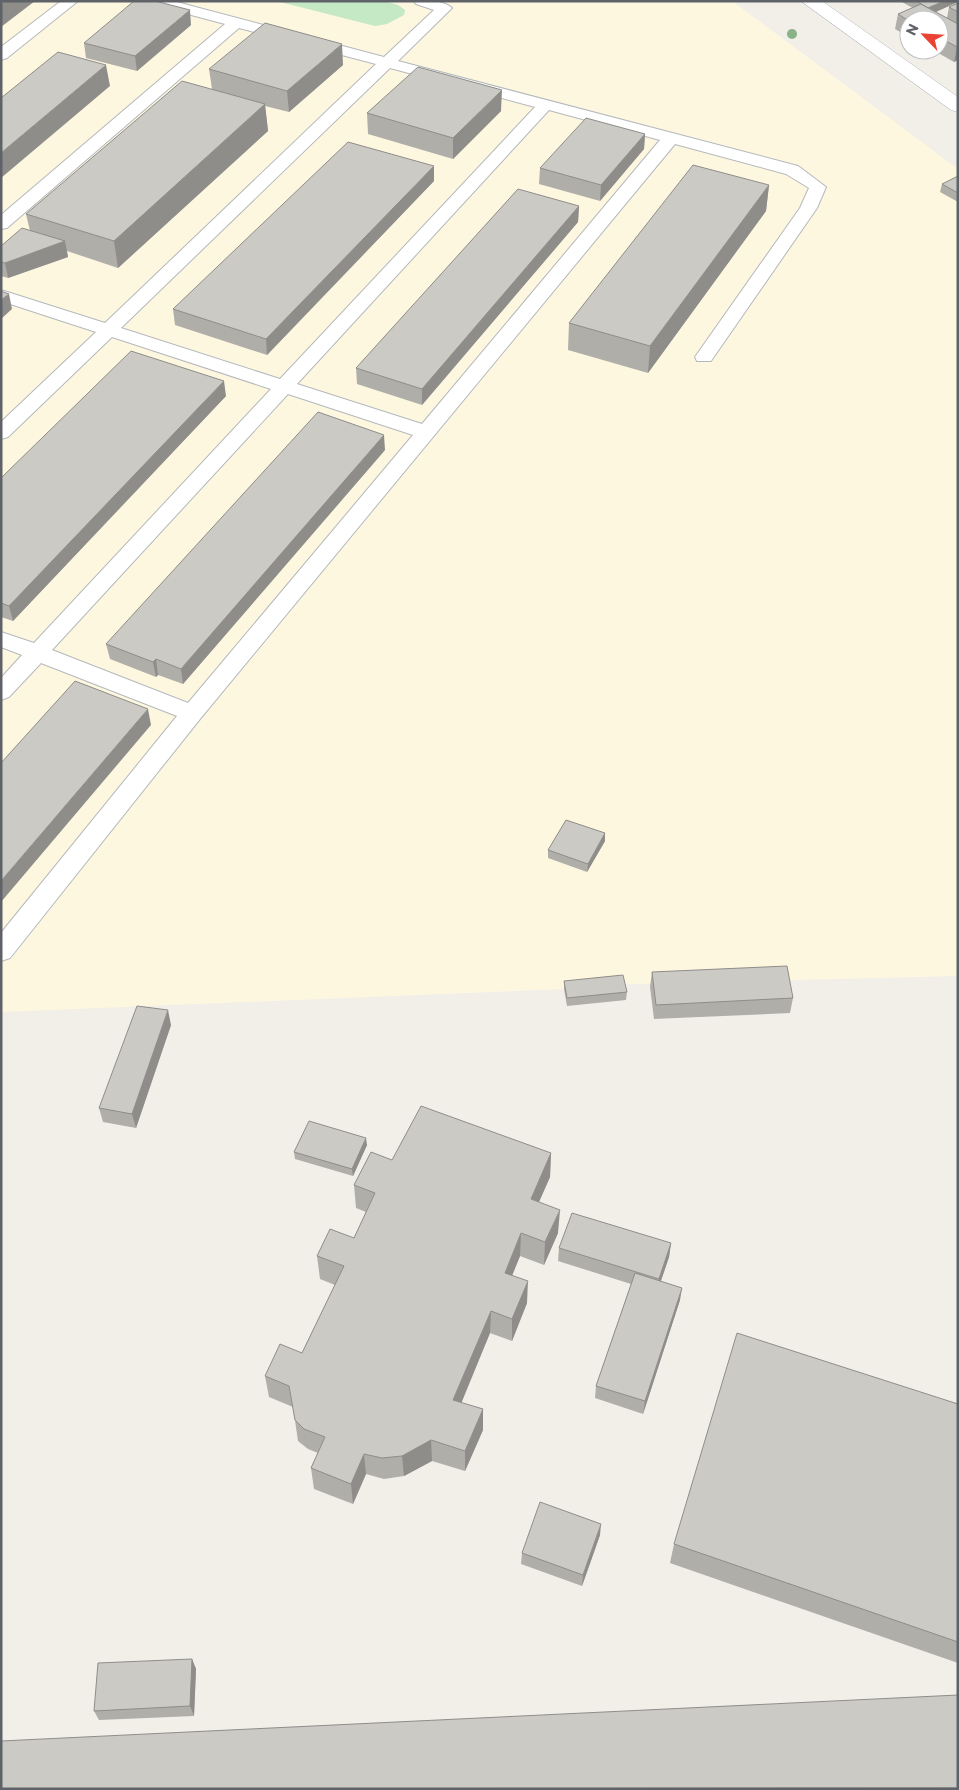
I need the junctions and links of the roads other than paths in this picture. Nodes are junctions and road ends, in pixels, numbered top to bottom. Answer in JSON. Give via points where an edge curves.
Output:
{"nodes":[{"id":1,"x":70,"y":1,"type":"edge"},
{"id":2,"x":155,"y":1,"type":"edge"},
{"id":3,"x":421,"y":1,"type":"edge"},
{"id":4,"x":810,"y":1,"type":"edge"},
{"id":5,"x":236,"y":23,"type":"junction"},
{"id":6,"x":1,"y":55,"type":"edge"},
{"id":7,"x":389,"y":63,"type":"junction"},
{"id":8,"x":545,"y":104,"type":"junction"},
{"id":9,"x":958,"y":106,"type":"edge"},
{"id":10,"x":671,"y":138,"type":"junction"},
{"id":11,"x":1,"y":224,"type":"edge"},
{"id":12,"x":1,"y":295,"type":"edge"},
{"id":13,"x":109,"y":330,"type":"junction"},
{"id":14,"x":704,"y":357,"type":"dead end"},
{"id":15,"x":283,"y":386,"type":"junction"},
{"id":16,"x":425,"y":432,"type":"junction"},
{"id":17,"x":1,"y":433,"type":"edge"},
{"id":18,"x":1,"y":640,"type":"edge"},
{"id":19,"x":36,"y":653,"type":"junction"},
{"id":20,"x":1,"y":692,"type":"edge"},
{"id":21,"x":192,"y":712,"type":"junction"},
{"id":22,"x":1,"y":951,"type":"edge"}],
"edges":[{"from":1,"to":6,"type":"lane"},
{"from":2,"to":5,"type":"lane"},
{"from":3,"to":7,"type":"lane","via":[[444,8]]},
{"from":4,"to":9,"type":"street"},
{"from":5,"to":7,"type":"lane"},
{"from":5,"to":11,"type":"lane"},
{"from":7,"to":8,"type":"lane"},
{"from":7,"to":13,"type":"lane"},
{"from":8,"to":10,"type":"lane"},
{"from":8,"to":15,"type":"lane"},
{"from":10,"to":14,"type":"lane","via":[[792,170],[818,188],[808,208]]},
{"from":10,"to":16,"type":"lane"},
{"from":12,"to":13,"type":"lane"},
{"from":13,"to":15,"type":"lane"},
{"from":13,"to":17,"type":"lane"},
{"from":15,"to":16,"type":"lane"},
{"from":15,"to":19,"type":"lane"},
{"from":16,"to":21,"type":"lane"},
{"from":18,"to":19,"type":"lane"},
{"from":19,"to":20,"type":"lane"},
{"from":19,"to":21,"type":"lane"},
{"from":21,"to":22,"type":"lane"}]}
